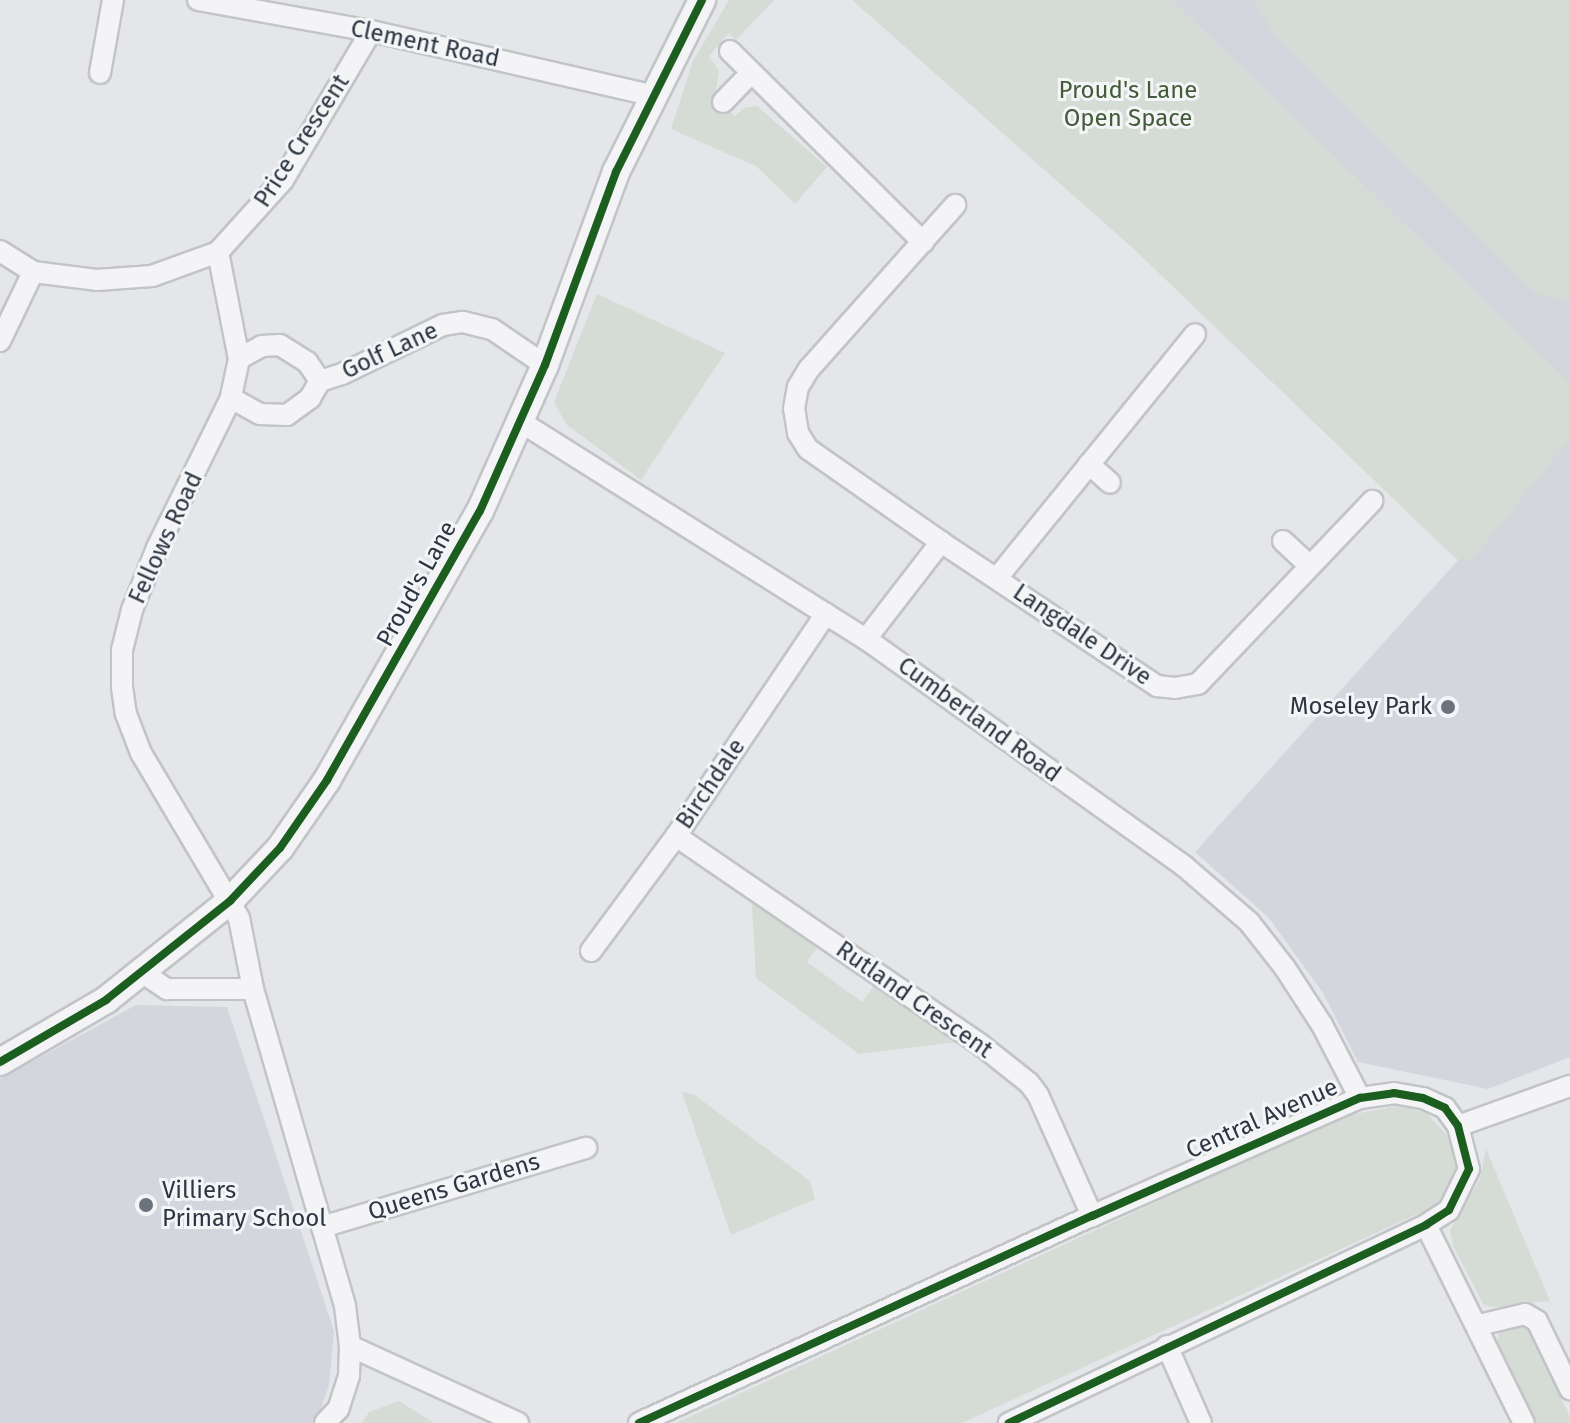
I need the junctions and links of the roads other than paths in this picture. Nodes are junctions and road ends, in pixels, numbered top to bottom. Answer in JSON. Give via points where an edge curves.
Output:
{"nodes":[{"id":1,"x":113,"y":0,"type":"edge"},
{"id":2,"x":198,"y":0,"type":"edge"},
{"id":3,"x":702,"y":0,"type":"edge"},
{"id":4,"x":371,"y":31,"type":"junction"},
{"id":5,"x":730,"y":51,"type":"dead end"},
{"id":6,"x":100,"y":73,"type":"dead end"},
{"id":7,"x":751,"y":73,"type":"junction"},
{"id":8,"x":651,"y":95,"type":"junction"},
{"id":9,"x":723,"y":102,"type":"dead end"},
{"id":10,"x":955,"y":205,"type":"dead end"},
{"id":11,"x":923,"y":242,"type":"junction"},
{"id":12,"x":0,"y":251,"type":"edge"},
{"id":13,"x":218,"y":252,"type":"junction"},
{"id":14,"x":33,"y":272,"type":"junction"},
{"id":15,"x":1195,"y":334,"type":"dead end"},
{"id":16,"x":0,"y":341,"type":"edge"},
{"id":17,"x":239,"y":359,"type":"junction"},
{"id":18,"x":545,"y":365,"type":"junction"},
{"id":19,"x":320,"y":381,"type":"junction"},
{"id":20,"x":231,"y":398,"type":"junction"},
{"id":21,"x":521,"y":422,"type":"junction"},
{"id":22,"x":1089,"y":464,"type":"junction"},
{"id":23,"x":1110,"y":483,"type":"dead end"},
{"id":24,"x":1372,"y":501,"type":"dead end"},
{"id":25,"x":1283,"y":541,"type":"dead end"},
{"id":26,"x":941,"y":542,"type":"junction"},
{"id":27,"x":1308,"y":564,"type":"junction"},
{"id":28,"x":997,"y":578,"type":"junction"},
{"id":29,"x":826,"y":614,"type":"junction"},
{"id":30,"x":866,"y":639,"type":"junction"},
{"id":31,"x":676,"y":836,"type":"junction"},
{"id":32,"x":230,"y":901,"type":"junction"},
{"id":33,"x":591,"y":951,"type":"dead end"},
{"id":34,"x":143,"y":973,"type":"junction"},
{"id":35,"x":253,"y":989,"type":"junction"},
{"id":36,"x":0,"y":1062,"type":"edge"},
{"id":37,"x":1570,"y":1086,"type":"edge"},
{"id":38,"x":1360,"y":1098,"type":"junction"},
{"id":39,"x":1458,"y":1126,"type":"junction"},
{"id":40,"x":586,"y":1148,"type":"dead end"},
{"id":41,"x":1092,"y":1216,"type":"junction"},
{"id":42,"x":1426,"y":1225,"type":"junction"},
{"id":43,"x":322,"y":1227,"type":"junction"},
{"id":44,"x":1479,"y":1325,"type":"junction"},
{"id":45,"x":350,"y":1346,"type":"junction"},
{"id":46,"x":1167,"y":1346,"type":"junction"},
{"id":47,"x":1570,"y":1389,"type":"edge"},
{"id":48,"x":325,"y":1423,"type":"edge"},
{"id":49,"x":518,"y":1423,"type":"edge"},
{"id":50,"x":639,"y":1423,"type":"edge"},
{"id":51,"x":1009,"y":1423,"type":"edge"},
{"id":52,"x":1201,"y":1423,"type":"edge"},
{"id":53,"x":1524,"y":1423,"type":"edge"}],
"edges":[{"from":1,"to":6,"type":"street"},
{"from":2,"to":4,"type":"street","name":"Clement Road"},
{"from":3,"to":8,"type":"street","name":"Proud's Lane"},
{"from":4,"to":8,"type":"street","name":"Clement Road"},
{"from":4,"to":13,"type":"street","name":"Price Crescent","via":[[283,180]]},
{"from":5,"to":7,"type":"street"},
{"from":7,"to":9,"type":"street"},
{"from":7,"to":11,"type":"street"},
{"from":8,"to":18,"type":"street","name":"Proud's Lane","via":[[616,172]]},
{"from":10,"to":11,"type":"street","name":"Langdale Drive"},
{"from":11,"to":26,"type":"street","name":"Langdale Drive","via":[[809,369],[794,409],[798,433],[808,449]]},
{"from":12,"to":14,"type":"street","name":"Price Crescent"},
{"from":13,"to":14,"type":"street","name":"Price Crescent","via":[[152,276],[97,280]]},
{"from":13,"to":17,"type":"street","name":"Fellows Road"},
{"from":14,"to":16,"type":"street"},
{"from":15,"to":22,"type":"street","name":"Langdale Drive"},
{"from":17,"to":19,"type":"street","name":"Golf Lane","via":[[262,346],[280,345],[307,362]]},
{"from":17,"to":20,"type":"street","name":"Fellows Road"},
{"from":18,"to":19,"type":"street","name":"Golf Lane","via":[[492,329],[463,322],[443,325]]},
{"from":18,"to":21,"type":"street","name":"Proud's Lane"},
{"from":19,"to":20,"type":"street","name":"Golf Lane","via":[[310,398],[287,415],[260,414]]},
{"from":20,"to":32,"type":"street","name":"Fellows Road","via":[[157,548],[122,650],[126,714],[141,753]]},
{"from":21,"to":29,"type":"street","name":"Cumberland Road"},
{"from":21,"to":32,"type":"street","name":"Proud's Lane","via":[[480,511],[327,780],[280,848]]},
{"from":22,"to":23,"type":"street"},
{"from":22,"to":28,"type":"street","name":"Langdale Drive"},
{"from":24,"to":27,"type":"street","name":"Langdale Drive"},
{"from":25,"to":27,"type":"street"},
{"from":26,"to":28,"type":"street","name":"Langdale Drive"},
{"from":26,"to":30,"type":"street"},
{"from":27,"to":28,"type":"street","name":"Langdale Drive","via":[[1198,684],[1175,688],[1157,686]]},
{"from":29,"to":30,"type":"street","name":"Cumberland Road"},
{"from":29,"to":31,"type":"street","name":"Birchdale"},
{"from":30,"to":38,"type":"street","name":"Cumberland Road","via":[[1184,866],[1249,922],[1322,1025]]},
{"from":31,"to":33,"type":"street","name":"Birchdale"},
{"from":31,"to":41,"type":"street","name":"Rutland Crescent","via":[[1029,1083]]},
{"from":32,"to":34,"type":"street","name":"Proud's Lane"},
{"from":32,"to":35,"type":"street","name":"Fellows Road","via":[[239,918]]},
{"from":34,"to":35,"type":"street","via":[[167,989]]},
{"from":34,"to":36,"type":"street","name":"Proud's Lane","via":[[69,1024]]},
{"from":35,"to":43,"type":"street","name":"Fellows Road"},
{"from":37,"to":39,"type":"street"},
{"from":38,"to":39,"type":"street","name":"Central Avenue","via":[[1394,1093],[1423,1098],[1445,1108]]},
{"from":38,"to":41,"type":"street","name":"Central Avenue"},
{"from":39,"to":42,"type":"street","via":[[1469,1169],[1449,1210]]},
{"from":40,"to":43,"type":"street","name":"Queens Gardens"},
{"from":41,"to":50,"type":"street","name":"Central Avenue"},
{"from":42,"to":44,"type":"street"},
{"from":42,"to":46,"type":"street"},
{"from":43,"to":45,"type":"street","name":"Fellows Road","via":[[345,1306]]},
{"from":44,"to":47,"type":"street","via":[[1525,1314],[1537,1321]]},
{"from":44,"to":53,"type":"street"},
{"from":45,"to":48,"type":"street","name":"Fellows Road","via":[[342,1398]]},
{"from":45,"to":49,"type":"street"},
{"from":46,"to":51,"type":"street"},
{"from":46,"to":52,"type":"street"}]}
